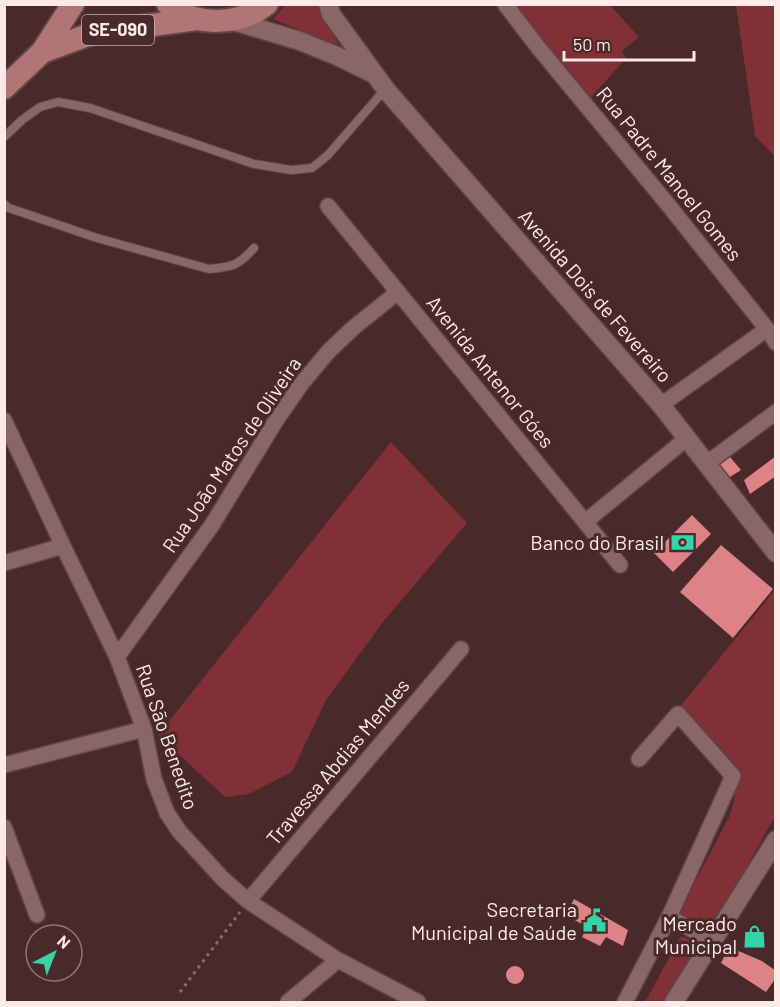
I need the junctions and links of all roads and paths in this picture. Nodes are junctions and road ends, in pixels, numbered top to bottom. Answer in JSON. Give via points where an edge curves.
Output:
{"nodes":[{"id":1,"x":73,"y":4,"type":"edge"},
{"id":2,"x":168,"y":4,"type":"edge"},
{"id":3,"x":267,"y":4,"type":"edge"},
{"id":4,"x":328,"y":4,"type":"edge"},
{"id":5,"x":505,"y":4,"type":"edge"},
{"id":6,"x":197,"y":19,"type":"junction"},
{"id":7,"x":230,"y":20,"type":"junction"},
{"id":8,"x":42,"y":52,"type":"junction"},
{"id":9,"x":375,"y":75,"type":"junction"},
{"id":10,"x":4,"y":87,"type":"edge"},
{"id":11,"x":387,"y":91,"type":"junction"},
{"id":12,"x":4,"y":137,"type":"edge"},
{"id":13,"x":4,"y":204,"type":"edge"},
{"id":14,"x":328,"y":206,"type":"dead end"},
{"id":15,"x":254,"y":248,"type":"dead end"},
{"id":16,"x":398,"y":292,"type":"junction"},
{"id":17,"x":766,"y":329,"type":"junction"},
{"id":18,"x":776,"y":343,"type":"edge"},
{"id":19,"x":661,"y":405,"type":"junction"},
{"id":20,"x":776,"y":412,"type":"edge"},
{"id":21,"x":4,"y":420,"type":"edge"},
{"id":22,"x":686,"y":439,"type":"junction"},
{"id":23,"x":706,"y":464,"type":"junction"},
{"id":24,"x":585,"y":522,"type":"junction"},
{"id":25,"x":63,"y":546,"type":"junction"},
{"id":26,"x":776,"y":552,"type":"edge"},
{"id":27,"x":6,"y":559,"type":"edge"},
{"id":28,"x":620,"y":565,"type":"dead end"},
{"id":29,"x":461,"y":649,"type":"dead end"},
{"id":30,"x":117,"y":657,"type":"junction"},
{"id":31,"x":144,"y":729,"type":"junction"},
{"id":32,"x":639,"y":759,"type":"dead end"},
{"id":33,"x":4,"y":765,"type":"edge"},
{"id":34,"x":4,"y":828,"type":"edge"},
{"id":35,"x":776,"y":840,"type":"edge"},
{"id":36,"x":248,"y":901,"type":"junction"},
{"id":37,"x":37,"y":915,"type":"dead end"},
{"id":38,"x":669,"y":917,"type":"junction"},
{"id":39,"x":711,"y":941,"type":"junction"},
{"id":40,"x":338,"y":960,"type":"junction"},
{"id":41,"x":180,"y":992,"type":"dead end"},
{"id":42,"x":288,"y":1002,"type":"edge"},
{"id":43,"x":418,"y":1002,"type":"edge"},
{"id":44,"x":625,"y":1002,"type":"edge"},
{"id":45,"x":674,"y":1002,"type":"edge"}],
"edges":[{"from":1,"to":8,"type":"main road","number":"SE-090"},
{"from":2,"to":6,"type":"main road"},
{"from":3,"to":7,"type":"main road","via":[[259,11]]},
{"from":4,"to":9,"type":"street","name":"Avenida Dois de Fevereiro","via":[[331,14]]},
{"from":5,"to":17,"type":"street","name":"Rua Padre Manoel Gomes"},
{"from":6,"to":7,"type":"main road"},
{"from":6,"to":8,"type":"main road","number":"SE-090","via":[[93,33]]},
{"from":7,"to":9,"type":"street","name":"Avenida Dois de Fevereiro","via":[[300,41]]},
{"from":8,"to":10,"type":"main road","number":"SE-090"},
{"from":9,"to":11,"type":"street","name":"Avenida Dois de Fevereiro"},
{"from":11,"to":12,"type":"lane","via":[[312,168],[291,170],[254,164],[90,108],[58,102],[40,107]]},
{"from":11,"to":19,"type":"street","name":"Avenida Dois de Fevereiro"},
{"from":13,"to":15,"type":"lane","via":[[97,238],[209,269],[243,261]]},
{"from":14,"to":16,"type":"street","name":"Avenida Antenor Góes"},
{"from":16,"to":24,"type":"street","name":"Avenida Antenor Góes"},
{"from":16,"to":30,"type":"street","name":"Rua João Matos de Oliveira","via":[[353,328],[302,383],[212,525]]},
{"from":17,"to":18,"type":"street","name":"Rua Padre Manoel Gomes"},
{"from":17,"to":19,"type":"street"},
{"from":19,"to":22,"type":"street","name":"Avenida Dois de Fevereiro"},
{"from":20,"to":23,"type":"street"},
{"from":21,"to":25,"type":"street","name":"Rua São Benedito"},
{"from":22,"to":23,"type":"street","name":"Avenida Dois de Fevereiro"},
{"from":22,"to":24,"type":"street"},
{"from":23,"to":26,"type":"street","name":"Avenida Dois de Fevereiro"},
{"from":24,"to":28,"type":"street","name":"Avenida Antenor Góes"},
{"from":25,"to":27,"type":"street"},
{"from":25,"to":30,"type":"street","name":"Rua São Benedito"},
{"from":29,"to":36,"type":"street","name":"Travessa Abdias Mendes"},
{"from":30,"to":31,"type":"street","name":"Rua São Benedito"},
{"from":31,"to":33,"type":"street"},
{"from":31,"to":36,"type":"street","name":"Rua São Benedito","via":[[154,779],[167,813],[200,855]]},
{"from":32,"to":38,"type":"street","via":[[678,714],[733,776]]},
{"from":34,"to":37,"type":"street"},
{"from":35,"to":39,"type":"street"},
{"from":36,"to":40,"type":"street","name":"Rua São Benedito"},
{"from":36,"to":41,"type":"path"},
{"from":38,"to":39,"type":"street"},
{"from":38,"to":44,"type":"street"},
{"from":39,"to":45,"type":"street"},
{"from":40,"to":42,"type":"street"},
{"from":40,"to":43,"type":"street","name":"Rua São Benedito"}]}
